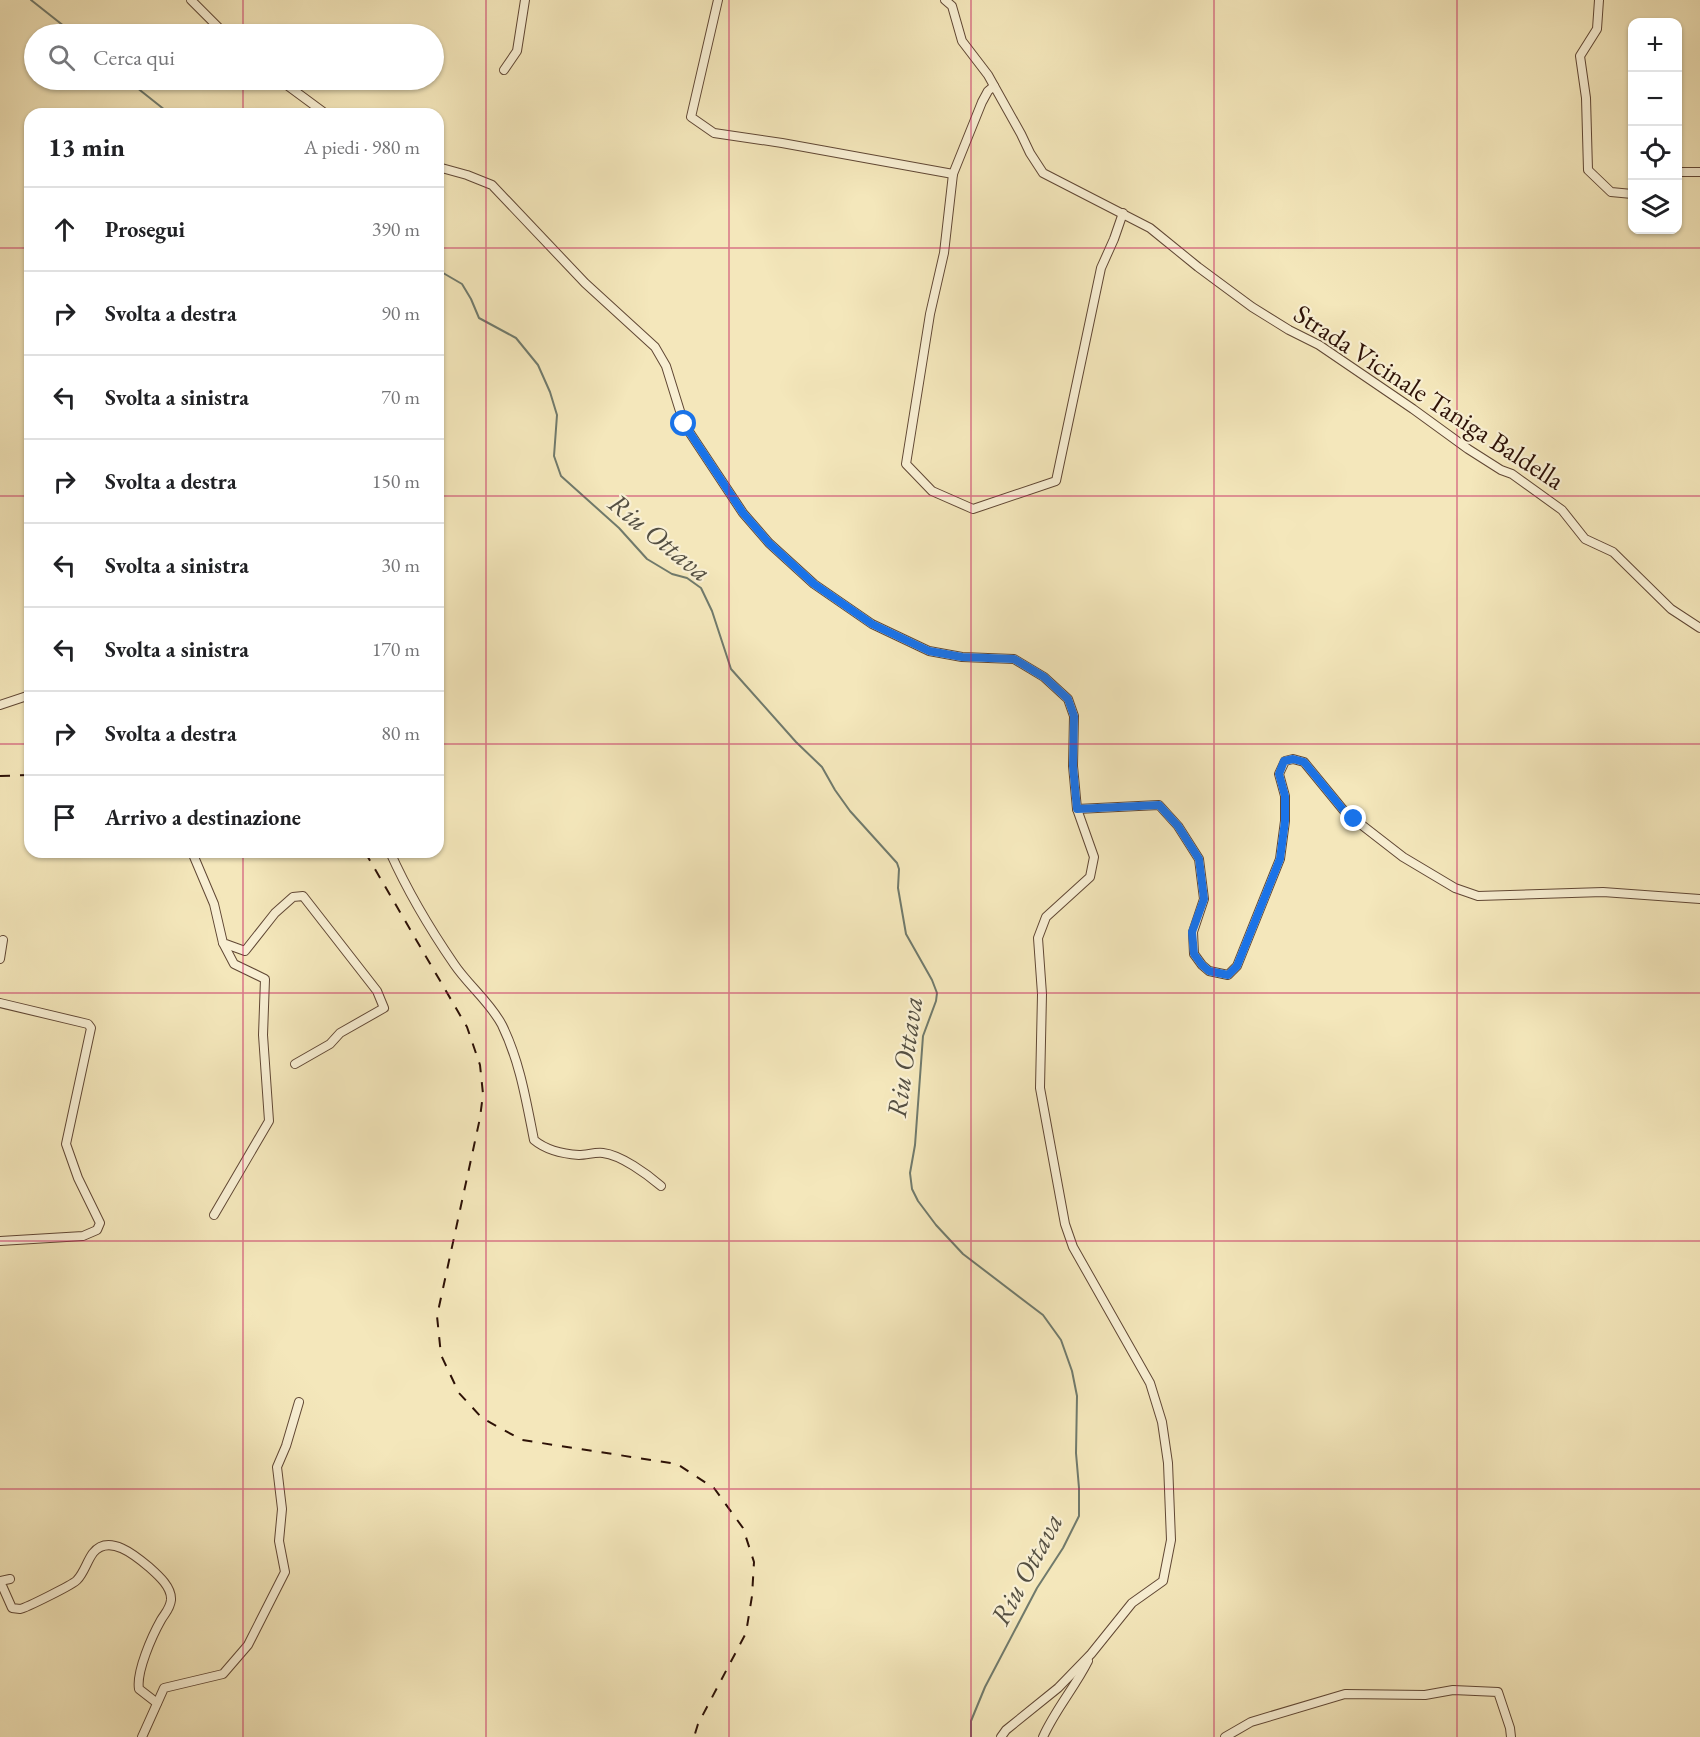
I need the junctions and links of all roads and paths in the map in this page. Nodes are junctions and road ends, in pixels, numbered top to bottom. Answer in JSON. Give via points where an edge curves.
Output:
{"nodes":[{"id":1,"x":191,"y":0,"type":"edge"},
{"id":2,"x":525,"y":0,"type":"edge"},
{"id":3,"x":718,"y":0,"type":"edge"},
{"id":4,"x":945,"y":0,"type":"edge"},
{"id":5,"x":1599,"y":0,"type":"edge"},
{"id":6,"x":215,"y":24,"type":"edge"},
{"id":7,"x":504,"y":70,"type":"dead end"},
{"id":8,"x":994,"y":87,"type":"junction"},
{"id":9,"x":294,"y":90,"type":"edge"},
{"id":10,"x":318,"y":108,"type":"edge"},
{"id":11,"x":444,"y":169,"type":"edge"},
{"id":12,"x":1682,"y":172,"type":"edge"},
{"id":13,"x":1700,"y":172,"type":"edge"},
{"id":14,"x":953,"y":174,"type":"junction"},
{"id":15,"x":1628,"y":194,"type":"edge"},
{"id":16,"x":1123,"y":213,"type":"junction"},
{"id":17,"x":1700,"y":628,"type":"edge"},
{"id":18,"x":24,"y":697,"type":"edge"},
{"id":19,"x":0,"y":705,"type":"edge"},
{"id":20,"x":1077,"y":809,"type":"junction"},
{"id":21,"x":195,"y":858,"type":"edge"},
{"id":22,"x":393,"y":858,"type":"edge"},
{"id":23,"x":1700,"y":899,"type":"edge"},
{"id":24,"x":3,"y":940,"type":"dead end"},
{"id":25,"x":223,"y":943,"type":"junction"},
{"id":26,"x":0,"y":959,"type":"edge"},
{"id":27,"x":0,"y":1003,"type":"edge"},
{"id":28,"x":295,"y":1064,"type":"dead end"},
{"id":29,"x":662,"y":1186,"type":"dead end"},
{"id":30,"x":214,"y":1215,"type":"dead end"},
{"id":31,"x":0,"y":1241,"type":"edge"},
{"id":32,"x":299,"y":1402,"type":"dead end"},
{"id":33,"x":10,"y":1579,"type":"dead end"},
{"id":34,"x":1091,"y":1654,"type":"junction"},
{"id":35,"x":157,"y":1703,"type":"junction"},
{"id":36,"x":142,"y":1737,"type":"edge"},
{"id":37,"x":1001,"y":1737,"type":"edge"},
{"id":38,"x":1042,"y":1737,"type":"edge"},
{"id":39,"x":1225,"y":1737,"type":"edge"},
{"id":40,"x":1511,"y":1737,"type":"edge"}],
"edges":[{"from":1,"to":6,"type":"street"},
{"from":2,"to":7,"type":"street","via":[[517,51]]},
{"from":3,"to":14,"type":"street","via":[[692,117],[714,132]]},
{"from":4,"to":8,"type":"street","name":"Strada Vicinale Taniga Baldella","via":[[952,6],[962,41]]},
{"from":5,"to":15,"type":"street","via":[[1598,29],[1580,56],[1586,98],[1588,170],[1611,192]]},
{"from":8,"to":14,"type":"street","via":[[982,102]]},
{"from":8,"to":16,"type":"street","name":"Strada Vicinale Taniga Baldella","via":[[1043,173]]},
{"from":9,"to":10,"type":"street"},
{"from":11,"to":20,"type":"street","via":[[492,185],[585,283],[655,347],[666,366],[684,424],[743,513],[814,584],[872,624],[929,651],[1014,659],[1044,677],[1068,699],[1074,716]]},
{"from":12,"to":13,"type":"street"},
{"from":14,"to":16,"type":"street","via":[[944,253],[906,464],[933,491],[973,509],[1056,481],[1101,268]]},
{"from":16,"to":17,"type":"street","name":"Strada Vicinale Taniga Baldella","via":[[1149,228],[1252,307],[1319,345],[1468,449],[1528,485],[1562,510],[1585,539],[1613,552],[1671,609]]},
{"from":18,"to":19,"type":"street"},
{"from":20,"to":23,"type":"street","via":[[1159,805],[1199,859],[1204,899],[1192,932],[1194,954],[1209,971],[1228,975],[1237,966],[1280,859],[1285,796],[1279,774],[1284,761],[1293,759],[1304,762],[1345,812],[1403,856],[1453,887],[1478,896],[1603,892]]},
{"from":20,"to":34,"type":"street","via":[[1094,857],[1090,877],[1046,917],[1038,938],[1042,994],[1040,1088],[1065,1224],[1073,1247],[1150,1383],[1162,1422],[1171,1540],[1163,1581],[1132,1603]]},
{"from":21,"to":25,"type":"street","via":[[214,904]]},
{"from":22,"to":29,"type":"street","via":[[455,965],[501,1023],[520,1070],[534,1140],[578,1155],[604,1153],[626,1162]]},
{"from":24,"to":26,"type":"street"},
{"from":25,"to":28,"type":"street","via":[[245,951],[275,913],[293,897],[303,896],[377,991],[384,1008]]},
{"from":25,"to":30,"type":"street","via":[[234,964],[265,979],[263,1035],[269,1121]]},
{"from":27,"to":31,"type":"street","via":[[88,1024],[91,1028],[66,1144],[100,1223],[97,1230],[84,1236]]},
{"from":32,"to":35,"type":"street","via":[[277,1467],[282,1509],[279,1541],[285,1572],[248,1645],[223,1674],[164,1688]]},
{"from":33,"to":35,"type":"street","via":[[0,1581],[1,1586],[12,1608],[20,1609],[77,1581],[100,1547],[118,1546],[139,1558],[171,1593],[170,1607],[161,1620],[138,1682],[139,1689]]},
{"from":34,"to":37,"type":"street"},
{"from":34,"to":38,"type":"street"},
{"from":35,"to":36,"type":"street"},
{"from":39,"to":40,"type":"street","via":[[1251,1722],[1345,1694],[1425,1695],[1453,1690],[1498,1692]]}]}
